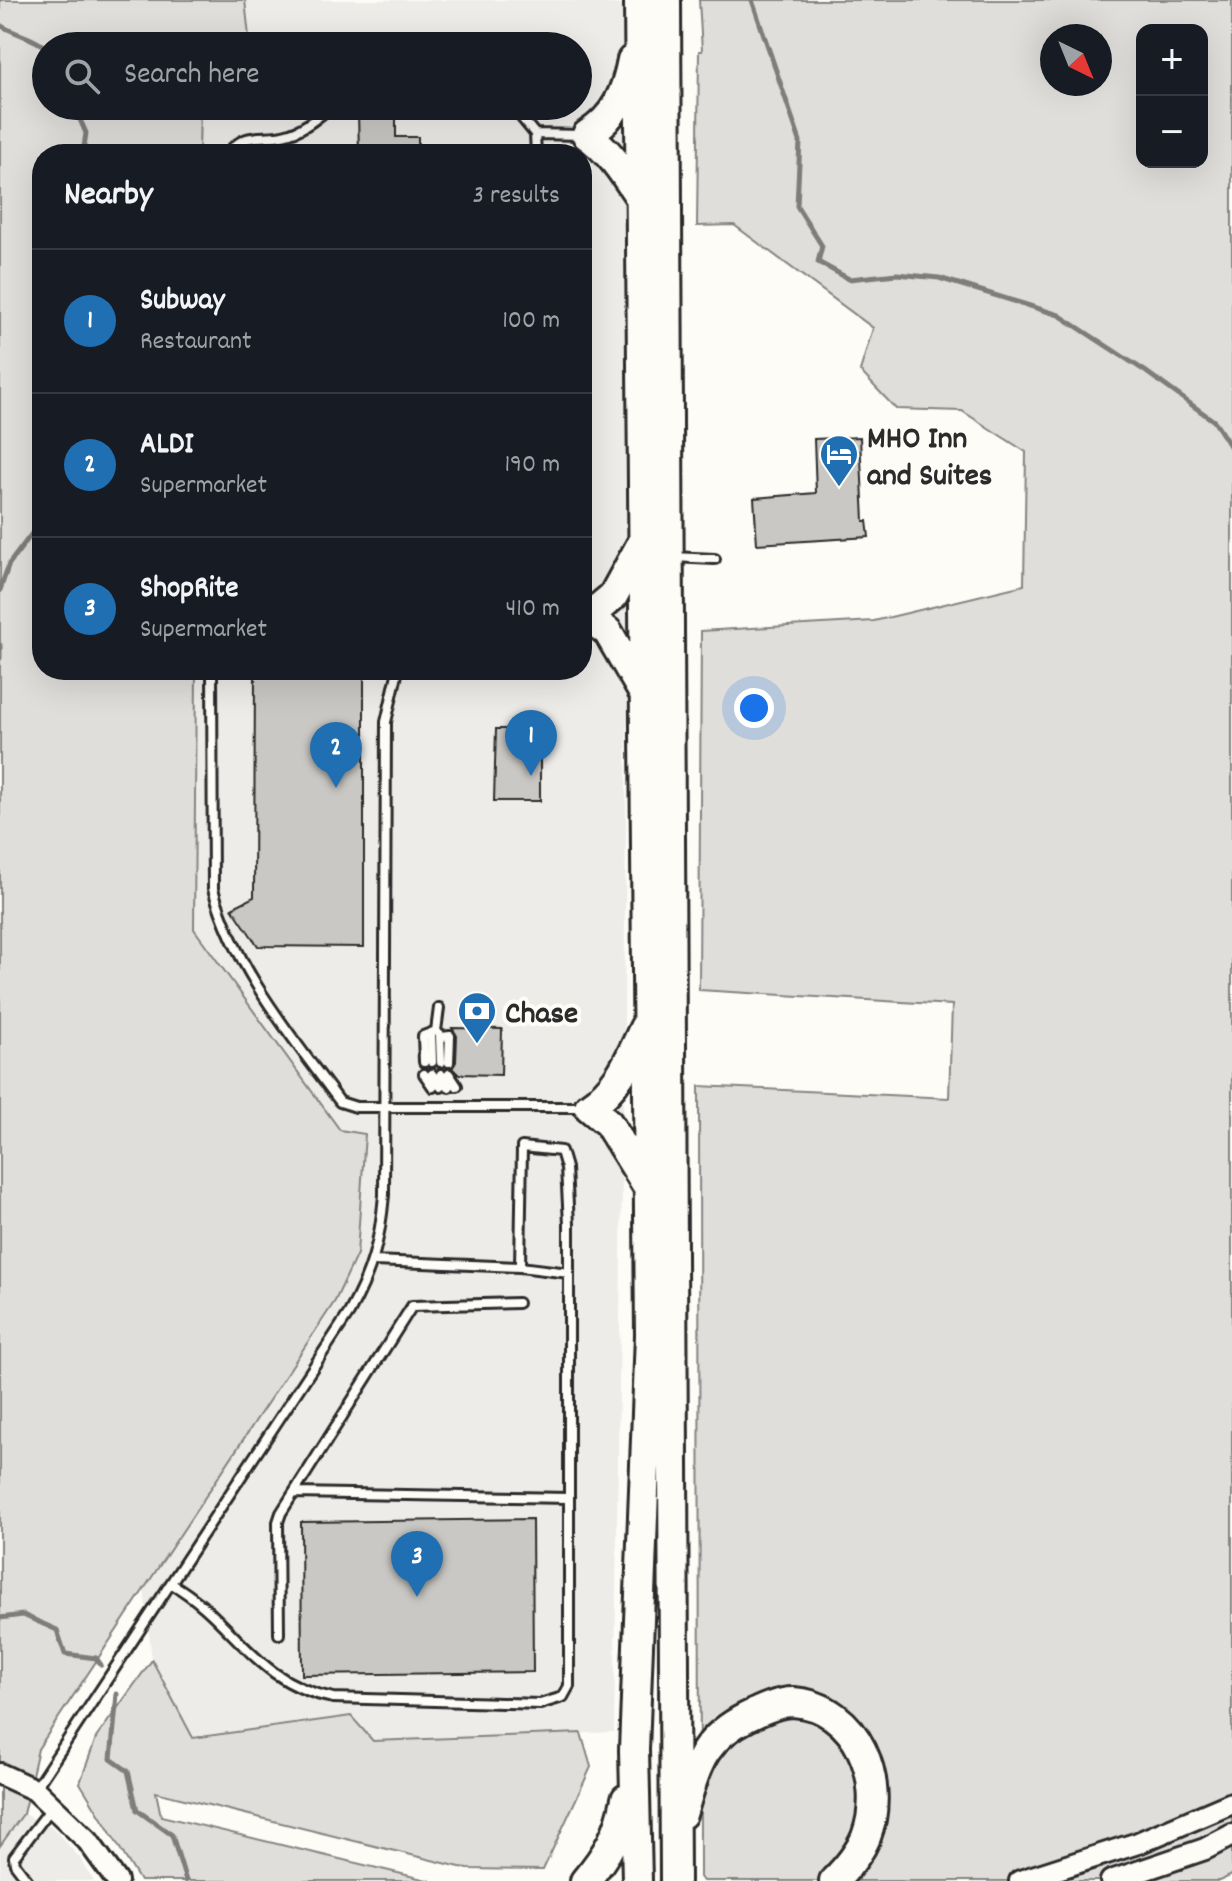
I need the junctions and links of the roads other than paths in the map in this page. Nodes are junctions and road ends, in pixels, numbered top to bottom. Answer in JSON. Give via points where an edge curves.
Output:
{"nodes":[{"id":1,"x":666,"y":0,"type":"edge"},
{"id":2,"x":640,"y":12,"type":"edge"},
{"id":3,"x":313,"y":120,"type":"edge"},
{"id":4,"x":524,"y":120,"type":"edge"},
{"id":5,"x":535,"y":134,"type":"junction"},
{"id":6,"x":587,"y":135,"type":"junction"},
{"id":7,"x":237,"y":144,"type":"edge"},
{"id":8,"x":536,"y":144,"type":"edge"},
{"id":9,"x":641,"y":199,"type":"junction"},
{"id":10,"x":644,"y":539,"type":"junction"},
{"id":11,"x":668,"y":557,"type":"junction"},
{"id":12,"x":715,"y":559,"type":"dead end"},
{"id":13,"x":592,"y":612,"type":"edge"},
{"id":14,"x":592,"y":622,"type":"edge"},
{"id":15,"x":212,"y":680,"type":"edge"},
{"id":16,"x":396,"y":680,"type":"edge"},
{"id":17,"x":645,"y":695,"type":"junction"},
{"id":18,"x":439,"y":1008,"type":"dead end"},
{"id":19,"x":647,"y":1020,"type":"junction"},
{"id":20,"x":436,"y":1034,"type":"junction"},
{"id":21,"x":445,"y":1087,"type":"joint"},
{"id":22,"x":382,"y":1106,"type":"junction"},
{"id":23,"x":589,"y":1107,"type":"junction"},
{"id":24,"x":648,"y":1188,"type":"junction"},
{"id":25,"x":374,"y":1261,"type":"junction"},
{"id":26,"x":520,"y":1267,"type":"junction"},
{"id":27,"x":569,"y":1273,"type":"junction"},
{"id":28,"x":518,"y":1303,"type":"dead end"},
{"id":29,"x":294,"y":1493,"type":"junction"},
{"id":30,"x":568,"y":1498,"type":"junction"},
{"id":31,"x":172,"y":1584,"type":"junction"},
{"id":32,"x":279,"y":1634,"type":"dead end"},
{"id":33,"x":634,"y":1750,"type":"junction"},
{"id":34,"x":0,"y":1774,"type":"edge"},
{"id":35,"x":35,"y":1790,"type":"junction"},
{"id":36,"x":1232,"y":1803,"type":"edge"},
{"id":37,"x":52,"y":1806,"type":"junction"},
{"id":38,"x":1232,"y":1835,"type":"edge"},
{"id":39,"x":675,"y":1837,"type":"junction"},
{"id":40,"x":28,"y":1881,"type":"edge"},
{"id":41,"x":117,"y":1881,"type":"edge"},
{"id":42,"x":585,"y":1881,"type":"edge"},
{"id":43,"x":637,"y":1881,"type":"edge"},
{"id":44,"x":675,"y":1881,"type":"edge"},
{"id":45,"x":834,"y":1881,"type":"edge"},
{"id":46,"x":1020,"y":1881,"type":"edge"},
{"id":47,"x":1111,"y":1881,"type":"edge"}],
"edges":[{"from":1,"to":11,"type":"highway"},
{"from":2,"to":6,"type":"highway","via":[[628,82],[614,113]]},
{"from":2,"to":9,"type":"highway"},
{"from":3,"to":7,"type":"lane","via":[[287,135],[250,136]]},
{"from":4,"to":5,"type":"lane"},
{"from":5,"to":6,"type":"lane"},
{"from":5,"to":8,"type":"lane"},
{"from":6,"to":9,"type":"highway","via":[[602,145]]},
{"from":9,"to":10,"type":"highway"},
{"from":10,"to":13,"type":"highway","via":[[613,596]]},
{"from":10,"to":17,"type":"highway"},
{"from":11,"to":12,"type":"lane"},
{"from":11,"to":39,"type":"highway"},
{"from":14,"to":17,"type":"highway","via":[[608,632]]},
{"from":15,"to":22,"type":"lane","via":[[213,889],[220,914],[252,981],[340,1102]]},
{"from":16,"to":22,"type":"lane","via":[[386,722]]},
{"from":17,"to":19,"type":"highway"},
{"from":18,"to":20,"type":"lane"},
{"from":19,"to":23,"type":"highway","via":[[620,1079]]},
{"from":19,"to":24,"type":"highway"},
{"from":20,"to":20,"type":"lane","via":[[423,1036],[436,1062]]},
{"from":21,"to":21,"type":"lane","via":[[437,1074]]},
{"from":22,"to":23,"type":"lane"},
{"from":22,"to":25,"type":"lane","via":[[384,1195]]},
{"from":23,"to":24,"type":"highway","via":[[608,1123]]},
{"from":24,"to":33,"type":"highway","via":[[650,1335]]},
{"from":25,"to":26,"type":"lane"},
{"from":25,"to":31,"type":"lane","via":[[349,1313]]},
{"from":26,"to":27,"type":"lane"},
{"from":26,"to":27,"type":"lane","via":[[522,1147],[561,1151]]},
{"from":27,"to":30,"type":"lane"},
{"from":28,"to":29,"type":"lane","via":[[412,1306]]},
{"from":29,"to":30,"type":"lane"},
{"from":29,"to":32,"type":"lane","via":[[278,1522]]},
{"from":30,"to":31,"type":"lane","via":[[569,1686],[563,1697],[540,1704],[312,1694],[263,1665],[203,1604]]},
{"from":31,"to":35,"type":"lane"},
{"from":33,"to":42,"type":"highway","via":[[621,1825]]},
{"from":33,"to":43,"type":"highway"},
{"from":34,"to":35,"type":"street"},
{"from":35,"to":37,"type":"street"},
{"from":36,"to":46,"type":"street","via":[[1138,1843]]},
{"from":37,"to":40,"type":"lane","via":[[14,1857]]},
{"from":37,"to":41,"type":"street","via":[[88,1841]]},
{"from":38,"to":47,"type":"street"},
{"from":39,"to":44,"type":"highway"},
{"from":39,"to":45,"type":"highway","via":[[696,1770],[719,1735],[773,1706],[813,1706],[859,1743],[872,1783],[866,1835]]}]}
